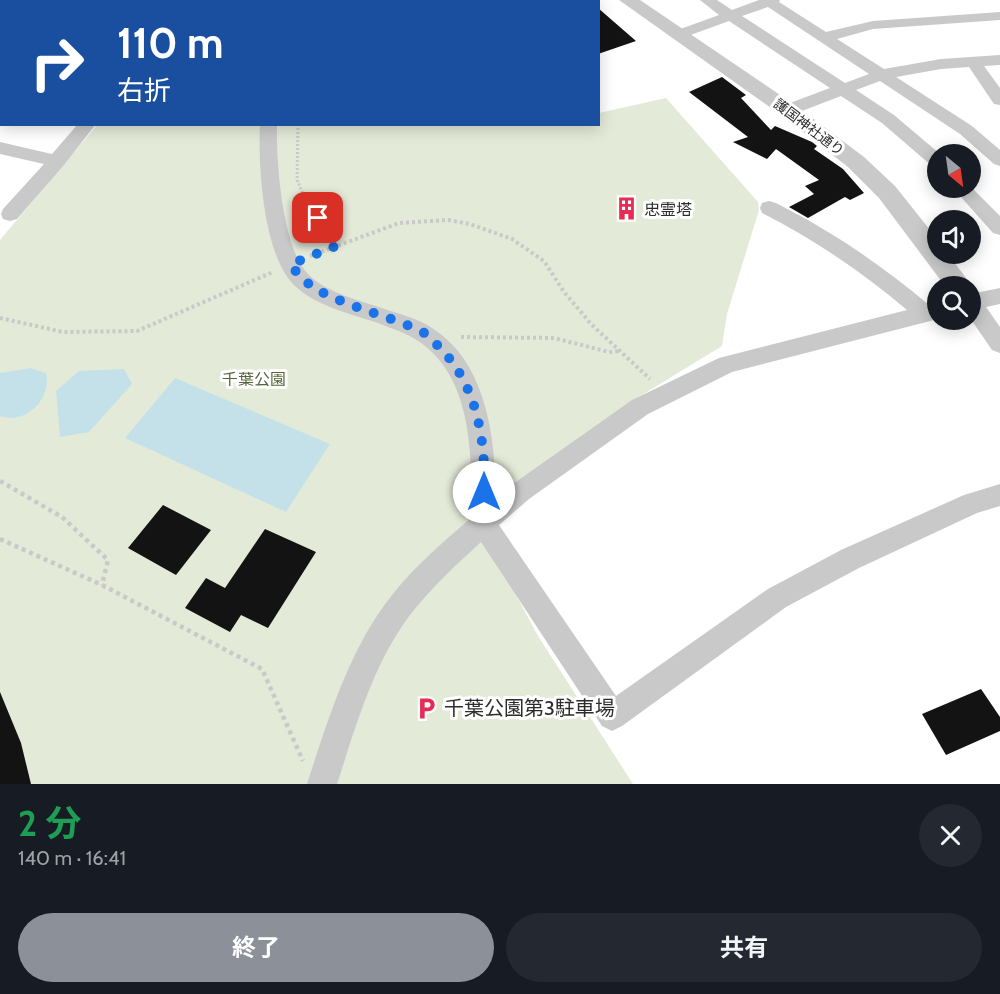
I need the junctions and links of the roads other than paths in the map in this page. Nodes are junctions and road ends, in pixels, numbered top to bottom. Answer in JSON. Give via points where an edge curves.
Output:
{"nodes":[{"id":1,"x":628,"y":0,"type":"edge"},
{"id":2,"x":706,"y":0,"type":"edge"},
{"id":3,"x":769,"y":0,"type":"edge"},
{"id":4,"x":730,"y":15,"type":"junction"},
{"id":5,"x":1000,"y":16,"type":"edge"},
{"id":6,"x":680,"y":34,"type":"junction"},
{"id":7,"x":825,"y":37,"type":"junction"},
{"id":8,"x":1000,"y":60,"type":"edge"},
{"id":9,"x":973,"y":62,"type":"junction"},
{"id":10,"x":884,"y":74,"type":"junction"},
{"id":11,"x":842,"y":89,"type":"junction"},
{"id":12,"x":1000,"y":100,"type":"edge"},
{"id":13,"x":788,"y":110,"type":"junction"},
{"id":14,"x":86,"y":126,"type":"edge"},
{"id":15,"x":268,"y":126,"type":"edge"},
{"id":16,"x":0,"y":148,"type":"edge"},
{"id":17,"x":927,"y":153,"type":"edge"},
{"id":18,"x":1000,"y":160,"type":"edge"},
{"id":19,"x":58,"y":161,"type":"junction"},
{"id":20,"x":972,"y":198,"type":"edge"},
{"id":21,"x":769,"y":208,"type":"dead end"},
{"id":22,"x":10,"y":214,"type":"dead end"},
{"id":23,"x":1000,"y":228,"type":"edge"},
{"id":24,"x":951,"y":276,"type":"edge"},
{"id":25,"x":1000,"y":296,"type":"edge"},
{"id":26,"x":981,"y":300,"type":"edge"},
{"id":27,"x":927,"y":308,"type":"edge"},
{"id":28,"x":927,"y":313,"type":"edge"},
{"id":29,"x":981,"y":316,"type":"edge"},
{"id":30,"x":1000,"y":344,"type":"edge"},
{"id":31,"x":1000,"y":495,"type":"edge"},
{"id":32,"x":483,"y":523,"type":"junction"},
{"id":33,"x":322,"y":784,"type":"edge"}],
"edges":[{"from":1,"to":6,"type":"street","name":"護国神社通り"},
{"from":2,"to":4,"type":"street"},
{"from":3,"to":4,"type":"street"},
{"from":3,"to":7,"type":"street"},
{"from":4,"to":6,"type":"street"},
{"from":4,"to":11,"type":"street"},
{"from":5,"to":7,"type":"street","via":[[873,25]]},
{"from":6,"to":13,"type":"street","name":"護国神社通り"},
{"from":7,"to":10,"type":"street"},
{"from":8,"to":9,"type":"street"},
{"from":9,"to":10,"type":"street"},
{"from":9,"to":12,"type":"street"},
{"from":10,"to":11,"type":"street"},
{"from":10,"to":18,"type":"street","via":[[966,130]]},
{"from":11,"to":13,"type":"street"},
{"from":11,"to":17,"type":"street","via":[[888,119]]},
{"from":13,"to":24,"type":"street","name":"護国神社通り","via":[[856,162],[887,192]]},
{"from":14,"to":19,"type":"street"},
{"from":15,"to":32,"type":"street","via":[[276,219],[300,279],[322,294],[428,335],[446,354],[468,389],[477,416],[485,471]]},
{"from":16,"to":19,"type":"street"},
{"from":19,"to":22,"type":"street"},
{"from":20,"to":23,"type":"street"},
{"from":21,"to":27,"type":"street","via":[[806,227]]},
{"from":25,"to":26,"type":"street"},
{"from":28,"to":32,"type":"street","via":[[727,364],[640,407],[520,491]]},
{"from":29,"to":30,"type":"street"},
{"from":31,"to":32,"type":"street","via":[[850,560],[777,598],[612,716]]},
{"from":32,"to":33,"type":"street","via":[[416,588],[392,618],[349,699]]}]}
